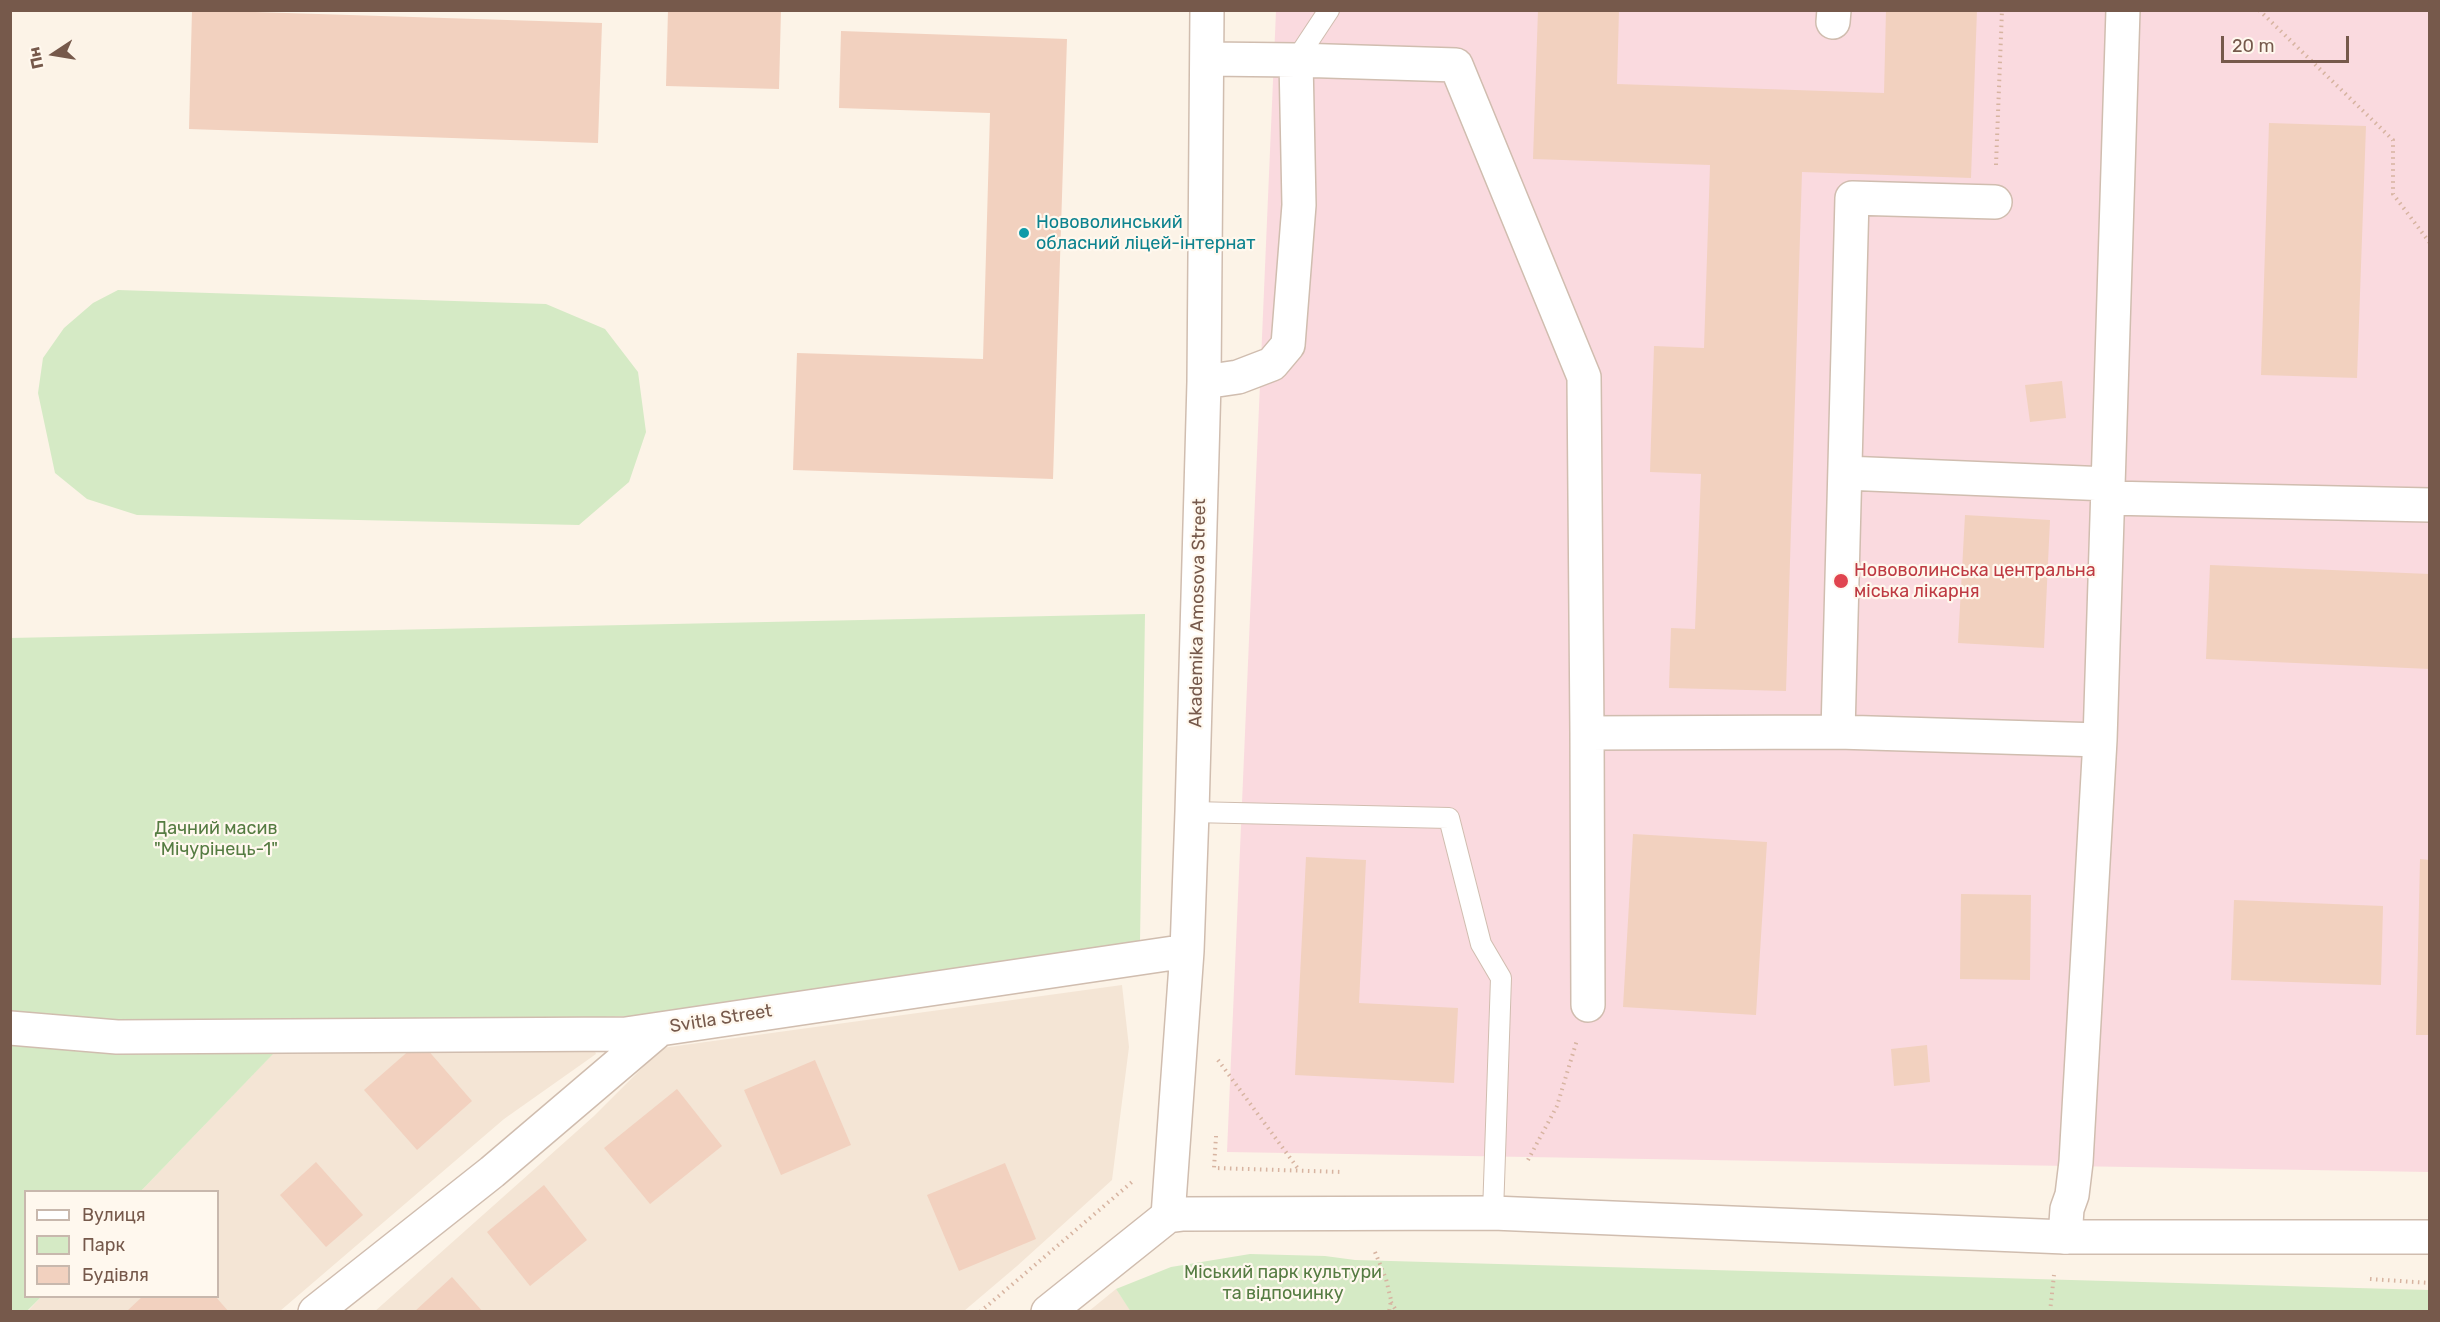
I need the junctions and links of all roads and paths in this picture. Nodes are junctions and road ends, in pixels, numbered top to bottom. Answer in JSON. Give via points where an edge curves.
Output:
{"nodes":[{"id":1,"x":1207,"y":10,"type":"edge"},
{"id":2,"x":1329,"y":10,"type":"edge"},
{"id":3,"x":2002,"y":10,"type":"edge"},
{"id":4,"x":2123,"y":10,"type":"edge"},
{"id":5,"x":2259,"y":10,"type":"edge"},
{"id":6,"x":1207,"y":59,"type":"junction"},
{"id":7,"x":1296,"y":60,"type":"junction"},
{"id":8,"x":1995,"y":202,"type":"joint"},
{"id":9,"x":2430,"y":243,"type":"edge"},
{"id":10,"x":1204,"y":382,"type":"junction"},
{"id":11,"x":1845,"y":473,"type":"junction"},
{"id":12,"x":2108,"y":491,"type":"junction"},
{"id":13,"x":2430,"y":505,"type":"edge"},
{"id":14,"x":1838,"y":732,"type":"junction"},
{"id":15,"x":1587,"y":733,"type":"junction"},
{"id":16,"x":2100,"y":740,"type":"junction"},
{"id":17,"x":1192,"y":812,"type":"junction"},
{"id":18,"x":1187,"y":951,"type":"junction"},
{"id":19,"x":1588,"y":1005,"type":"joint"},
{"id":20,"x":1182,"y":1020,"type":"junction"},
{"id":21,"x":10,"y":1029,"type":"edge"},
{"id":22,"x":660,"y":1029,"type":"junction"},
{"id":23,"x":1220,"y":1050,"type":"dead end"},
{"id":24,"x":1219,"y":1062,"type":"junction"},
{"id":25,"x":1219,"y":1073,"type":"dead end"},
{"id":26,"x":1216,"y":1132,"type":"dead end"},
{"id":27,"x":1300,"y":1170,"type":"junction"},
{"id":28,"x":1346,"y":1172,"type":"dead end"},
{"id":29,"x":1495,"y":1176,"type":"junction"},
{"id":30,"x":1133,"y":1181,"type":"dead end"},
{"id":31,"x":1342,"y":1213,"type":"junction"},
{"id":32,"x":1493,"y":1213,"type":"junction"},
{"id":33,"x":1168,"y":1216,"type":"junction"},
{"id":34,"x":2065,"y":1237,"type":"junction"},
{"id":35,"x":2430,"y":1237,"type":"edge"},
{"id":36,"x":1391,"y":1300,"type":"junction"},
{"id":37,"x":315,"y":1311,"type":"edge"},
{"id":38,"x":980,"y":1311,"type":"edge"},
{"id":39,"x":1048,"y":1311,"type":"edge"},
{"id":40,"x":1389,"y":1311,"type":"edge"},
{"id":41,"x":1397,"y":1311,"type":"edge"}],
"edges":[{"from":1,"to":6,"type":"street","name":"Akademika Amosova Street"},
{"from":2,"to":7,"type":"lane"},
{"from":3,"to":8,"type":"path"},
{"from":4,"to":12,"type":"street"},
{"from":5,"to":9,"type":"path","via":[[2393,140],[2393,194]]},
{"from":6,"to":7,"type":"street"},
{"from":6,"to":10,"type":"street","name":"Akademika Amosova Street"},
{"from":7,"to":10,"type":"street","via":[[1299,205],[1288,345],[1272,364],[1238,377]]},
{"from":7,"to":15,"type":"street","via":[[1456,65],[1584,377]]},
{"from":8,"to":11,"type":"street","via":[[1852,198]]},
{"from":10,"to":17,"type":"street","name":"Akademika Amosova Street"},
{"from":11,"to":12,"type":"street"},
{"from":11,"to":14,"type":"street"},
{"from":12,"to":13,"type":"street"},
{"from":12,"to":16,"type":"street"},
{"from":14,"to":15,"type":"street"},
{"from":14,"to":16,"type":"street"},
{"from":15,"to":19,"type":"street"},
{"from":16,"to":34,"type":"street","via":[[2076,1162]]},
{"from":17,"to":18,"type":"street","name":"Akademika Amosova Street"},
{"from":17,"to":29,"type":"lane","via":[[1449,818],[1481,944],[1501,978]]},
{"from":18,"to":20,"type":"street","name":"Akademika Amosova Street"},
{"from":18,"to":22,"type":"street","name":"Svitla Street"},
{"from":19,"to":29,"type":"path","via":[[1557,1107],[1528,1161]]},
{"from":20,"to":24,"type":"path"},
{"from":20,"to":33,"type":"street","name":"Akademika Amosova Street"},
{"from":21,"to":22,"type":"street","via":[[117,1037],[626,1034]]},
{"from":22,"to":37,"type":"street","name":"Svitla Street","via":[[492,1172]]},
{"from":23,"to":24,"type":"path"},
{"from":24,"to":25,"type":"path"},
{"from":24,"to":27,"type":"path"},
{"from":26,"to":27,"type":"path","via":[[1214,1168]]},
{"from":27,"to":28,"type":"path"},
{"from":27,"to":31,"type":"path"},
{"from":29,"to":32,"type":"lane"},
{"from":30,"to":38,"type":"path"},
{"from":31,"to":32,"type":"street"},
{"from":31,"to":33,"type":"street"},
{"from":31,"to":36,"type":"path","via":[[1370,1241]]},
{"from":32,"to":34,"type":"street"},
{"from":33,"to":39,"type":"street"},
{"from":34,"to":35,"type":"street"},
{"from":36,"to":40,"type":"path"},
{"from":36,"to":41,"type":"path"}]}
